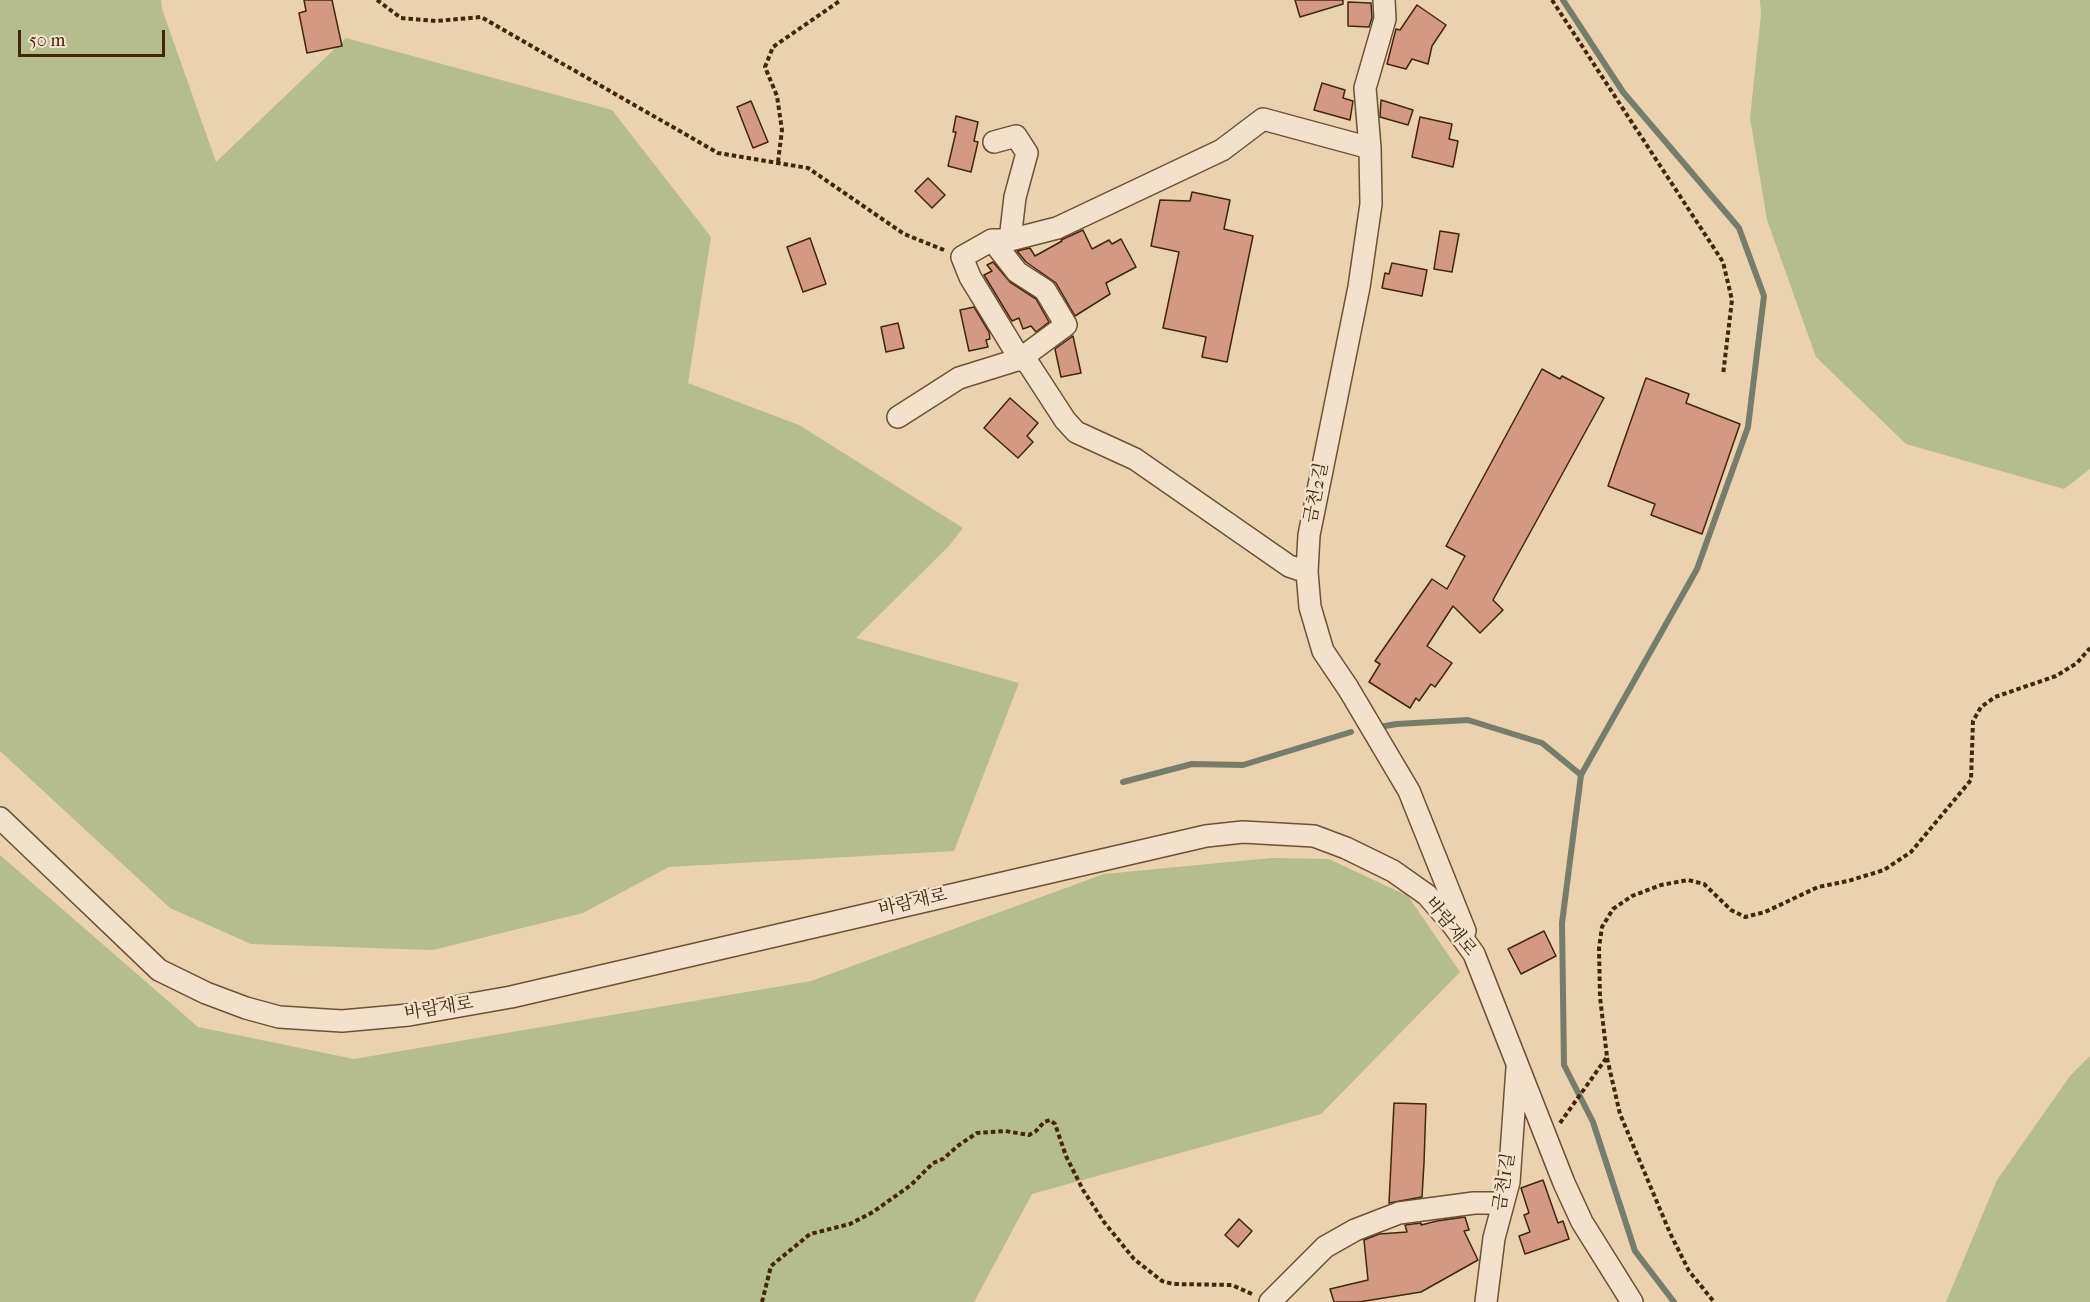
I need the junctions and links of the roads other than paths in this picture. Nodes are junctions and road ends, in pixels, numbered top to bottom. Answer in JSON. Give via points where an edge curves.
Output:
{"nodes":[{"id":1,"x":1384,"y":0,"type":"edge"},
{"id":2,"x":994,"y":141,"type":"dead end"},
{"id":3,"x":1370,"y":148,"type":"junction"},
{"id":4,"x":1001,"y":240,"type":"junction"},
{"id":5,"x":1020,"y":359,"type":"junction"},
{"id":6,"x":898,"y":417,"type":"dead end"},
{"id":7,"x":1307,"y":572,"type":"junction"},
{"id":8,"x":0,"y":818,"type":"edge"},
{"id":9,"x":1474,"y":954,"type":"junction"},
{"id":10,"x":1518,"y":1061,"type":"junction"},
{"id":11,"x":1503,"y":1203,"type":"junction"},
{"id":12,"x":1263,"y":1299,"type":"edge"},
{"id":13,"x":1486,"y":1302,"type":"edge"},
{"id":14,"x":1632,"y":1302,"type":"edge"}],
"edges":[{"from":1,"to":3,"type":"street","name":"금천2길","via":[[1385,19],[1365,88]]},
{"from":2,"to":4,"type":"street","via":[[1016,136],[1027,153]]},
{"from":3,"to":4,"type":"street","via":[[1263,119],[1222,150],[1057,228]]},
{"from":3,"to":7,"type":"street","name":"금천2길","via":[[1371,204],[1309,535]]},
{"from":4,"to":5,"type":"street","via":[[962,257]]},
{"from":4,"to":5,"type":"street","via":[[1017,272],[1045,290],[1066,325]]},
{"from":5,"to":6,"type":"street","via":[[959,378]]},
{"from":5,"to":7,"type":"street","via":[[1028,363],[1076,432],[1135,459],[1289,566]]},
{"from":7,"to":9,"type":"street","name":"금천2길","via":[[1310,607],[1323,651],[1409,791]]},
{"from":8,"to":9,"type":"street","name":"바람재로","via":[[159,970],[206,993],[279,1017],[342,1021],[409,1015],[511,997],[1206,836],[1243,832],[1314,836],[1393,871],[1427,895]]},
{"from":9,"to":10,"type":"street","name":"바람재로"},
{"from":10,"to":11,"type":"street","name":"금천1길","via":[[1509,1182]]},
{"from":10,"to":14,"type":"street","name":"바람재로","via":[[1546,1140],[1582,1222]]},
{"from":11,"to":12,"type":"street","via":[[1399,1213],[1355,1230],[1325,1247]]},
{"from":11,"to":13,"type":"street","name":"금천1길"}]}
